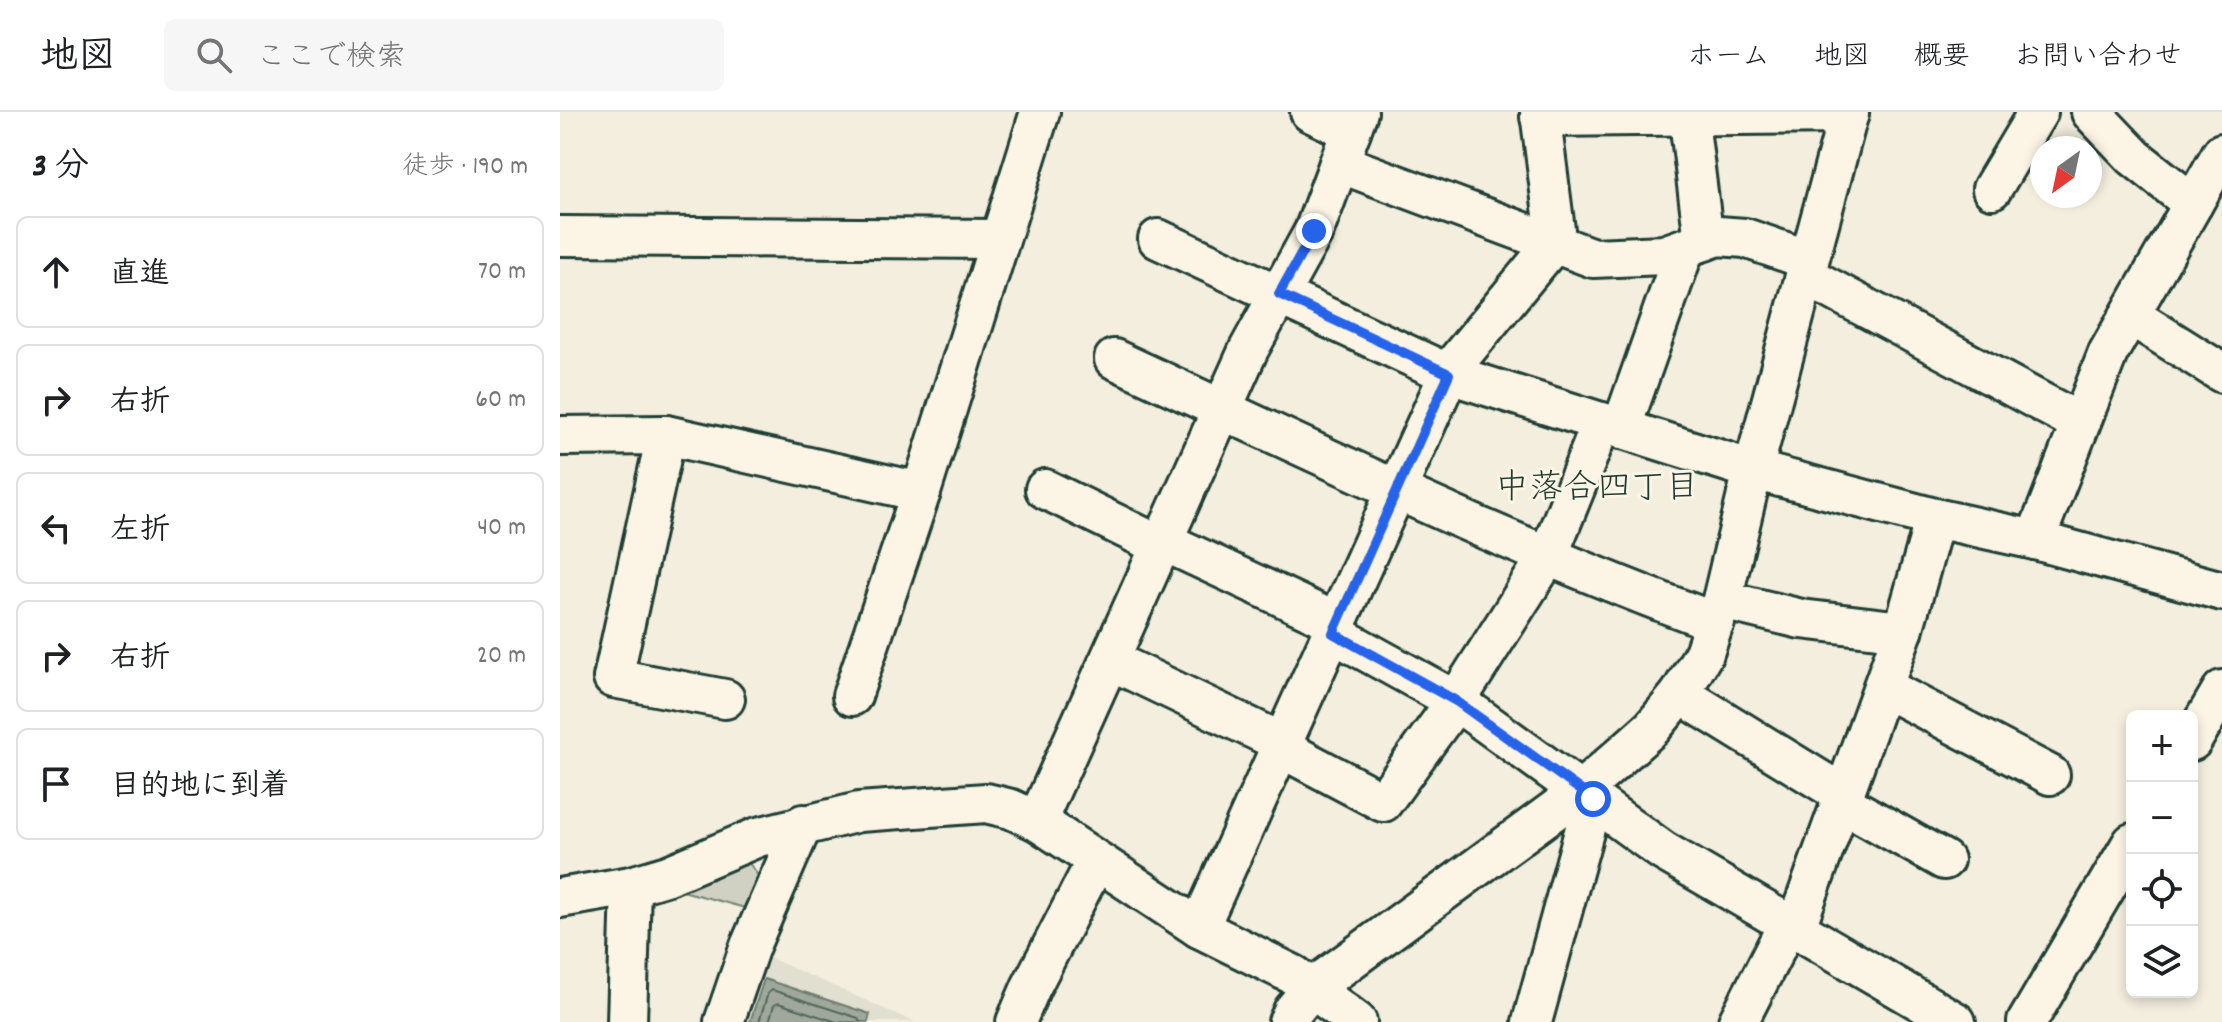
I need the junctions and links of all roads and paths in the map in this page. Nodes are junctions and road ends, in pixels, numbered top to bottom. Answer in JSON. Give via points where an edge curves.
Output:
{"nodes":[{"id":1,"x":1040,"y":112,"type":"edge"},
{"id":2,"x":1310,"y":112,"type":"edge"},
{"id":3,"x":2038,"y":112,"type":"edge"},
{"id":4,"x":2091,"y":112,"type":"edge"},
{"id":5,"x":1849,"y":113,"type":"edge"},
{"id":6,"x":1540,"y":114,"type":"edge"},
{"id":7,"x":1688,"y":114,"type":"edge"},
{"id":8,"x":1349,"y":135,"type":"edge"},
{"id":9,"x":2222,"y":153,"type":"edge"},
{"id":10,"x":1992,"y":189,"type":"dead end"},
{"id":11,"x":2193,"y":204,"type":"junction"},
{"id":12,"x":560,"y":236,"type":"edge"},
{"id":13,"x":1000,"y":239,"type":"junction"},
{"id":14,"x":1158,"y":239,"type":"dead end"},
{"id":15,"x":1550,"y":241,"type":"junction"},
{"id":16,"x":1694,"y":244,"type":"junction"},
{"id":17,"x":1807,"y":268,"type":"junction"},
{"id":18,"x":1279,"y":294,"type":"junction"},
{"id":19,"x":2130,"y":315,"type":"junction"},
{"id":20,"x":1114,"y":359,"type":"dead end"},
{"id":21,"x":2222,"y":373,"type":"edge"},
{"id":22,"x":1449,"y":374,"type":"junction"},
{"id":23,"x":1222,"y":409,"type":"junction"},
{"id":24,"x":2080,"y":423,"type":"junction"},
{"id":25,"x":1612,"y":425,"type":"junction"},
{"id":26,"x":666,"y":435,"type":"junction"},
{"id":27,"x":560,"y":436,"type":"edge"},
{"id":28,"x":1753,"y":470,"type":"junction"},
{"id":29,"x":1045,"y":489,"type":"dead end"},
{"id":30,"x":1399,"y":490,"type":"junction"},
{"id":31,"x":921,"y":492,"type":"junction"},
{"id":32,"x":1935,"y":518,"type":"junction"},
{"id":33,"x":2035,"y":540,"type":"junction"},
{"id":34,"x":1162,"y":544,"type":"junction"},
{"id":35,"x":1548,"y":556,"type":"junction"},
{"id":36,"x":2222,"y":591,"type":"edge"},
{"id":37,"x":1718,"y":611,"type":"junction"},
{"id":38,"x":1336,"y":628,"type":"junction"},
{"id":39,"x":1903,"y":631,"type":"junction"},
{"id":40,"x":1110,"y":660,"type":"junction"},
{"id":41,"x":1883,"y":687,"type":"junction"},
{"id":42,"x":2222,"y":690,"type":"edge"},
{"id":43,"x":1680,"y":694,"type":"junction"},
{"id":44,"x":852,"y":696,"type":"dead end"},
{"id":45,"x":725,"y":699,"type":"dead end"},
{"id":46,"x":1456,"y":701,"type":"junction"},
{"id":47,"x":2198,"y":731,"type":"edge"},
{"id":48,"x":1282,"y":746,"type":"junction"},
{"id":49,"x":2050,"y":775,"type":"dead end"},
{"id":50,"x":1587,"y":795,"type":"junction"},
{"id":51,"x":1843,"y":798,"type":"junction"},
{"id":52,"x":1037,"y":821,"type":"junction"},
{"id":53,"x":803,"y":824,"type":"junction"},
{"id":54,"x":2126,"y":853,"type":"edge"},
{"id":55,"x":1944,"y":860,"type":"dead end"},
{"id":56,"x":1096,"y":861,"type":"junction"},
{"id":57,"x":631,"y":886,"type":"junction"},
{"id":58,"x":560,"y":898,"type":"edge"},
{"id":59,"x":1792,"y":924,"type":"junction"},
{"id":60,"x":1199,"y":928,"type":"junction"},
{"id":61,"x":1311,"y":989,"type":"junction"},
{"id":62,"x":1905,"y":1009,"type":"edge"},
{"id":63,"x":627,"y":1022,"type":"edge"},
{"id":64,"x":724,"y":1022,"type":"edge"},
{"id":65,"x":1016,"y":1022,"type":"edge"},
{"id":66,"x":1288,"y":1022,"type":"edge"},
{"id":67,"x":1357,"y":1022,"type":"edge"},
{"id":68,"x":1532,"y":1022,"type":"edge"},
{"id":69,"x":1738,"y":1022,"type":"edge"},
{"id":70,"x":1956,"y":1022,"type":"edge"},
{"id":71,"x":2027,"y":1022,"type":"edge"}],
"edges":[{"from":1,"to":13,"type":"street"},
{"from":2,"to":8,"type":"street"},
{"from":3,"to":10,"type":"street"},
{"from":4,"to":11,"type":"street","via":[[2134,157]]},
{"from":5,"to":7,"type":"street"},
{"from":5,"to":17,"type":"street"},
{"from":6,"to":7,"type":"street"},
{"from":6,"to":15,"type":"street","via":[[1555,230]]},
{"from":7,"to":16,"type":"street"},
{"from":8,"to":15,"type":"street"},
{"from":8,"to":18,"type":"street","via":[[1314,231]]},
{"from":9,"to":11,"type":"street"},
{"from":11,"to":19,"type":"street"},
{"from":12,"to":13,"type":"street"},
{"from":13,"to":31,"type":"street"},
{"from":14,"to":18,"type":"street"},
{"from":15,"to":16,"type":"street","via":[[1593,258],[1664,255]]},
{"from":15,"to":22,"type":"street"},
{"from":16,"to":17,"type":"street","via":[[1718,236],[1745,238]]},
{"from":16,"to":25,"type":"street"},
{"from":17,"to":24,"type":"street"},
{"from":17,"to":28,"type":"street"},
{"from":18,"to":22,"type":"street"},
{"from":18,"to":23,"type":"street"},
{"from":19,"to":21,"type":"street"},
{"from":19,"to":24,"type":"street"},
{"from":20,"to":23,"type":"street"},
{"from":22,"to":25,"type":"street"},
{"from":22,"to":30,"type":"street"},
{"from":23,"to":30,"type":"street"},
{"from":23,"to":34,"type":"street"},
{"from":24,"to":33,"type":"street"},
{"from":25,"to":28,"type":"street"},
{"from":25,"to":35,"type":"street"},
{"from":26,"to":27,"type":"street"},
{"from":26,"to":31,"type":"street"},
{"from":26,"to":45,"type":"street","via":[[613,678]]},
{"from":28,"to":32,"type":"street"},
{"from":28,"to":37,"type":"street"},
{"from":29,"to":34,"type":"street"},
{"from":30,"to":35,"type":"street"},
{"from":30,"to":38,"type":"street"},
{"from":31,"to":44,"type":"street"},
{"from":32,"to":33,"type":"street"},
{"from":32,"to":39,"type":"street"},
{"from":33,"to":36,"type":"street"},
{"from":34,"to":38,"type":"street"},
{"from":34,"to":40,"type":"street"},
{"from":35,"to":37,"type":"street","via":[[1629,591]]},
{"from":35,"to":46,"type":"street"},
{"from":37,"to":39,"type":"street"},
{"from":37,"to":43,"type":"street","via":[[1704,653]]},
{"from":38,"to":46,"type":"street"},
{"from":38,"to":48,"type":"street"},
{"from":39,"to":41,"type":"street"},
{"from":40,"to":48,"type":"street"},
{"from":40,"to":52,"type":"street"},
{"from":41,"to":49,"type":"street"},
{"from":41,"to":51,"type":"street"},
{"from":42,"to":47,"type":"street"},
{"from":43,"to":50,"type":"street"},
{"from":43,"to":51,"type":"street"},
{"from":46,"to":48,"type":"street","via":[[1383,802]]},
{"from":46,"to":50,"type":"street"},
{"from":48,"to":60,"type":"street"},
{"from":50,"to":59,"type":"street","via":[[1663,851]]},
{"from":50,"to":61,"type":"street"},
{"from":50,"to":68,"type":"street"},
{"from":51,"to":55,"type":"street"},
{"from":51,"to":59,"type":"street"},
{"from":52,"to":53,"type":"street","via":[[986,803],[859,812]]},
{"from":52,"to":56,"type":"street"},
{"from":53,"to":57,"type":"street"},
{"from":53,"to":64,"type":"street","via":[[750,946]]},
{"from":54,"to":71,"type":"street"},
{"from":56,"to":60,"type":"street"},
{"from":56,"to":65,"type":"street"},
{"from":57,"to":58,"type":"street"},
{"from":57,"to":63,"type":"street"},
{"from":59,"to":62,"type":"street"},
{"from":59,"to":69,"type":"street"},
{"from":60,"to":61,"type":"street","via":[[1294,975]]},
{"from":61,"to":66,"type":"street"},
{"from":61,"to":67,"type":"street"},
{"from":62,"to":70,"type":"street"}]}
